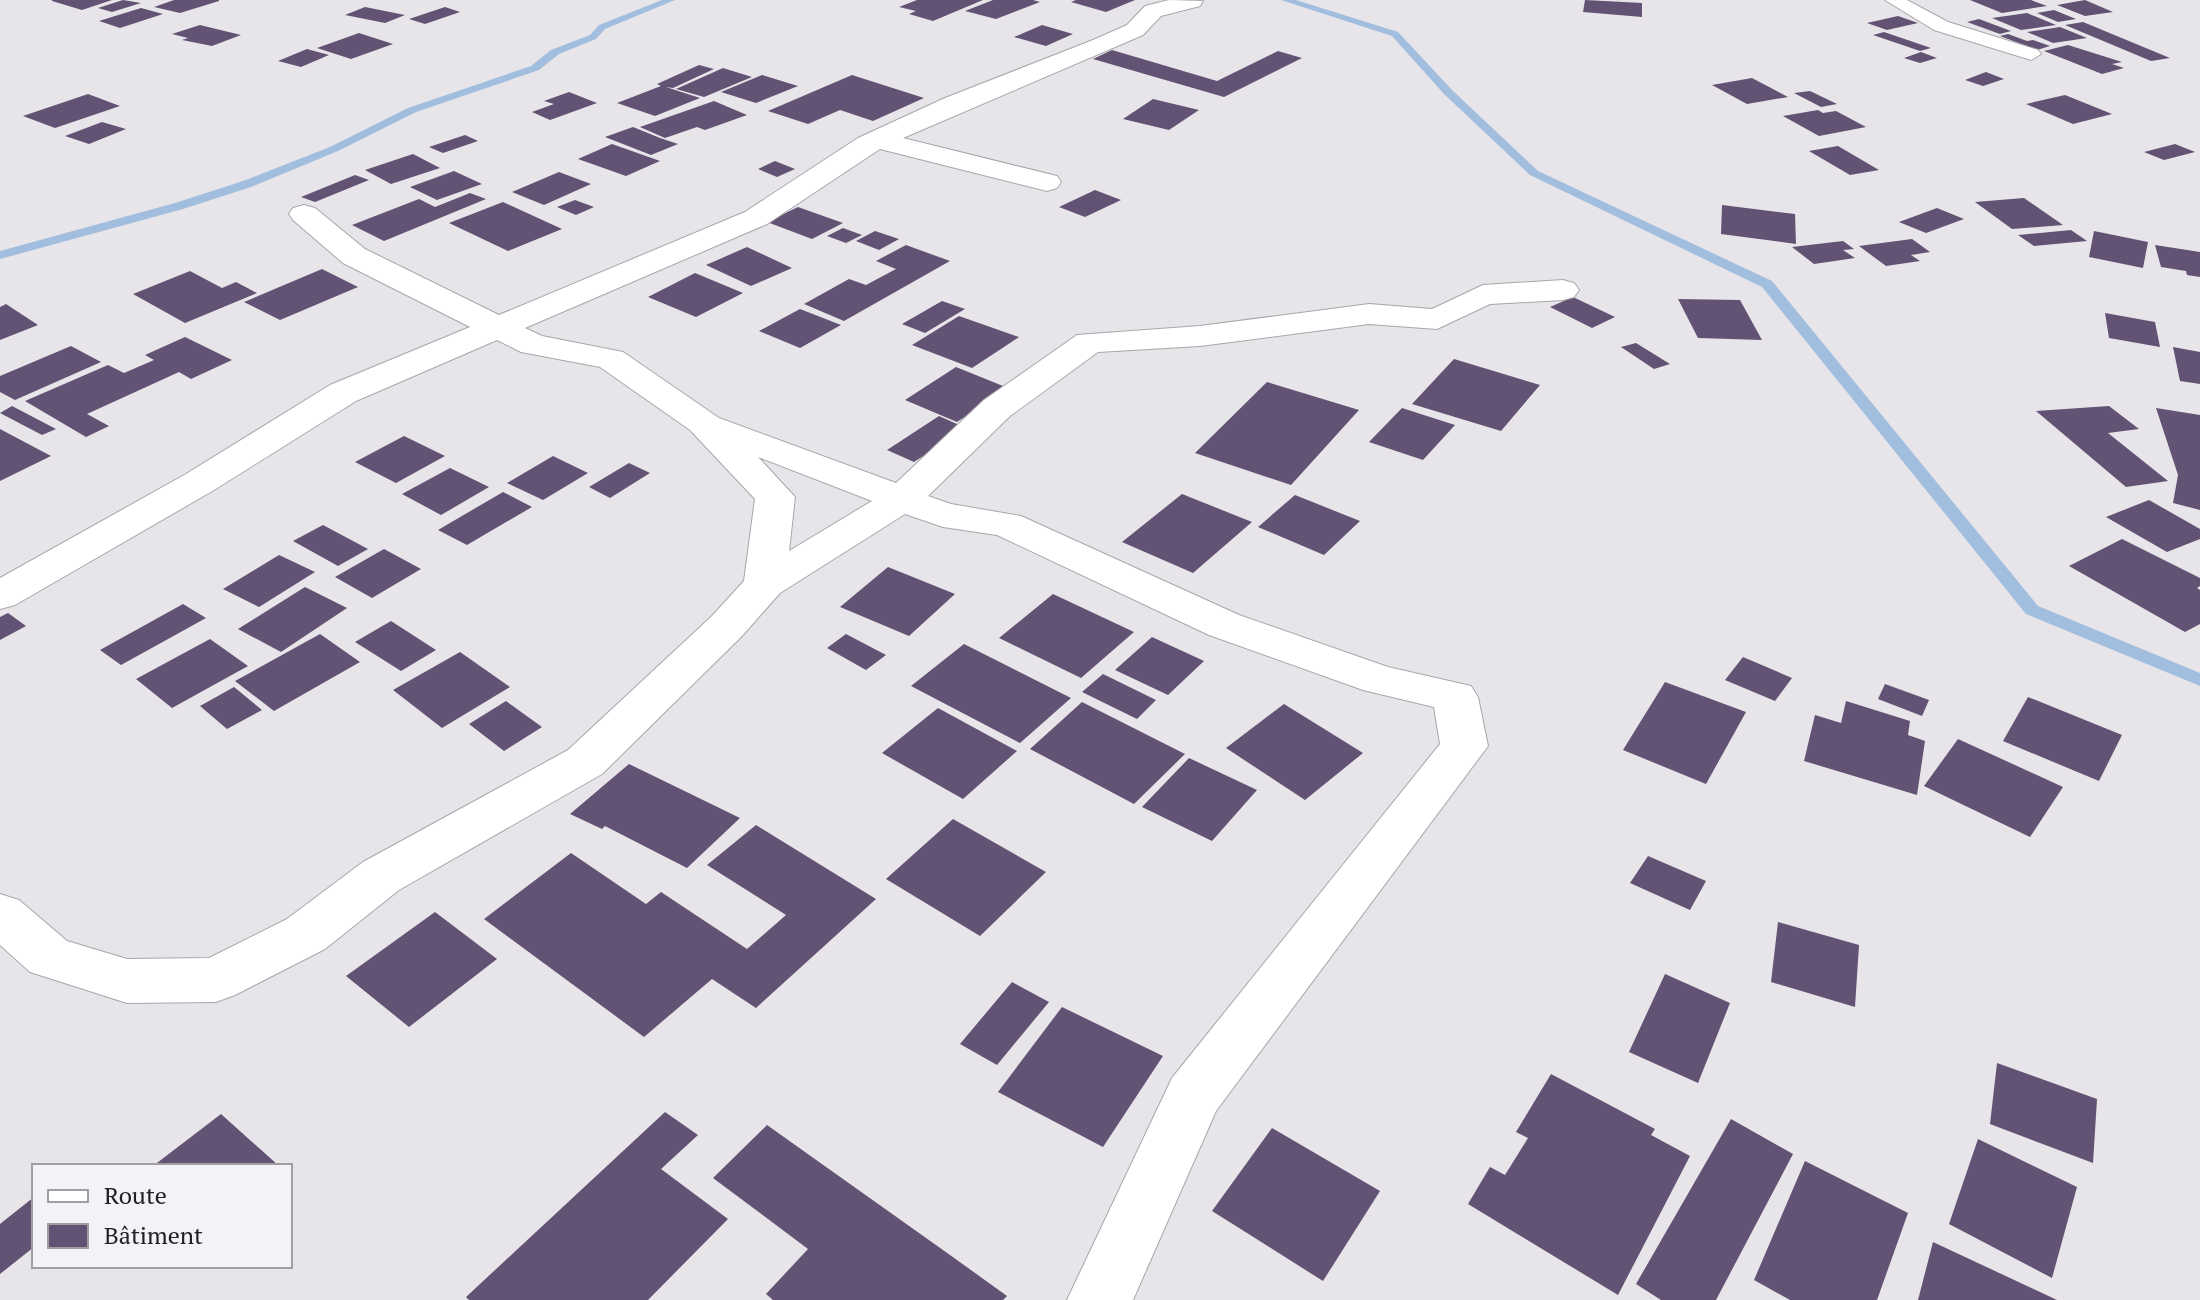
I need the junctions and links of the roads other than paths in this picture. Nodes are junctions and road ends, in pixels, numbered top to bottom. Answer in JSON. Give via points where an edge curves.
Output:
{"nodes":[{"id":1,"x":1189,"y":0,"type":"edge"},
{"id":2,"x":1894,"y":0,"type":"edge"},
{"id":3,"x":2031,"y":54,"type":"dead end"},
{"id":4,"x":877,"y":140,"type":"junction"},
{"id":5,"x":1047,"y":182,"type":"dead end"},
{"id":6,"x":304,"y":214,"type":"dead end"},
{"id":7,"x":1563,"y":290,"type":"dead end"},
{"id":8,"x":497,"y":327,"type":"junction"},
{"id":9,"x":703,"y":422,"type":"junction"},
{"id":10,"x":901,"y":500,"type":"junction"},
{"id":11,"x":765,"y":584,"type":"junction"},
{"id":12,"x":0,"y":596,"type":"edge"},
{"id":13,"x":0,"y":914,"type":"edge"},
{"id":14,"x":1100,"y":1300,"type":"edge"}],
"edges":[{"from":1,"to":4,"type":"street","via":[[1153,11],[1135,30],[1102,45]]},
{"from":2,"to":3,"type":"lane","via":[[1941,26]]},
{"from":4,"to":5,"type":"street"},
{"from":4,"to":8,"type":"street","via":[[756,218]]},
{"from":6,"to":8,"type":"street","via":[[354,256]]},
{"from":7,"to":10,"type":"street","via":[[1483,295],[1437,319],[1369,314],[1200,336],[1089,342],[997,408]]},
{"from":8,"to":9,"type":"street","via":[[533,345],[611,359]]},
{"from":8,"to":12,"type":"street","via":[[343,393]]},
{"from":9,"to":10,"type":"street"},
{"from":9,"to":11,"type":"street","via":[[775,497]]},
{"from":10,"to":11,"type":"street"},
{"from":10,"to":14,"type":"street","via":[[943,515],[1007,524],[1224,625],[1379,680],[1455,697],[1464,746],[1193,1096]]},
{"from":11,"to":13,"type":"street","via":[[585,762],[381,876],[306,934],[216,980],[127,981],[49,957]]}]}
